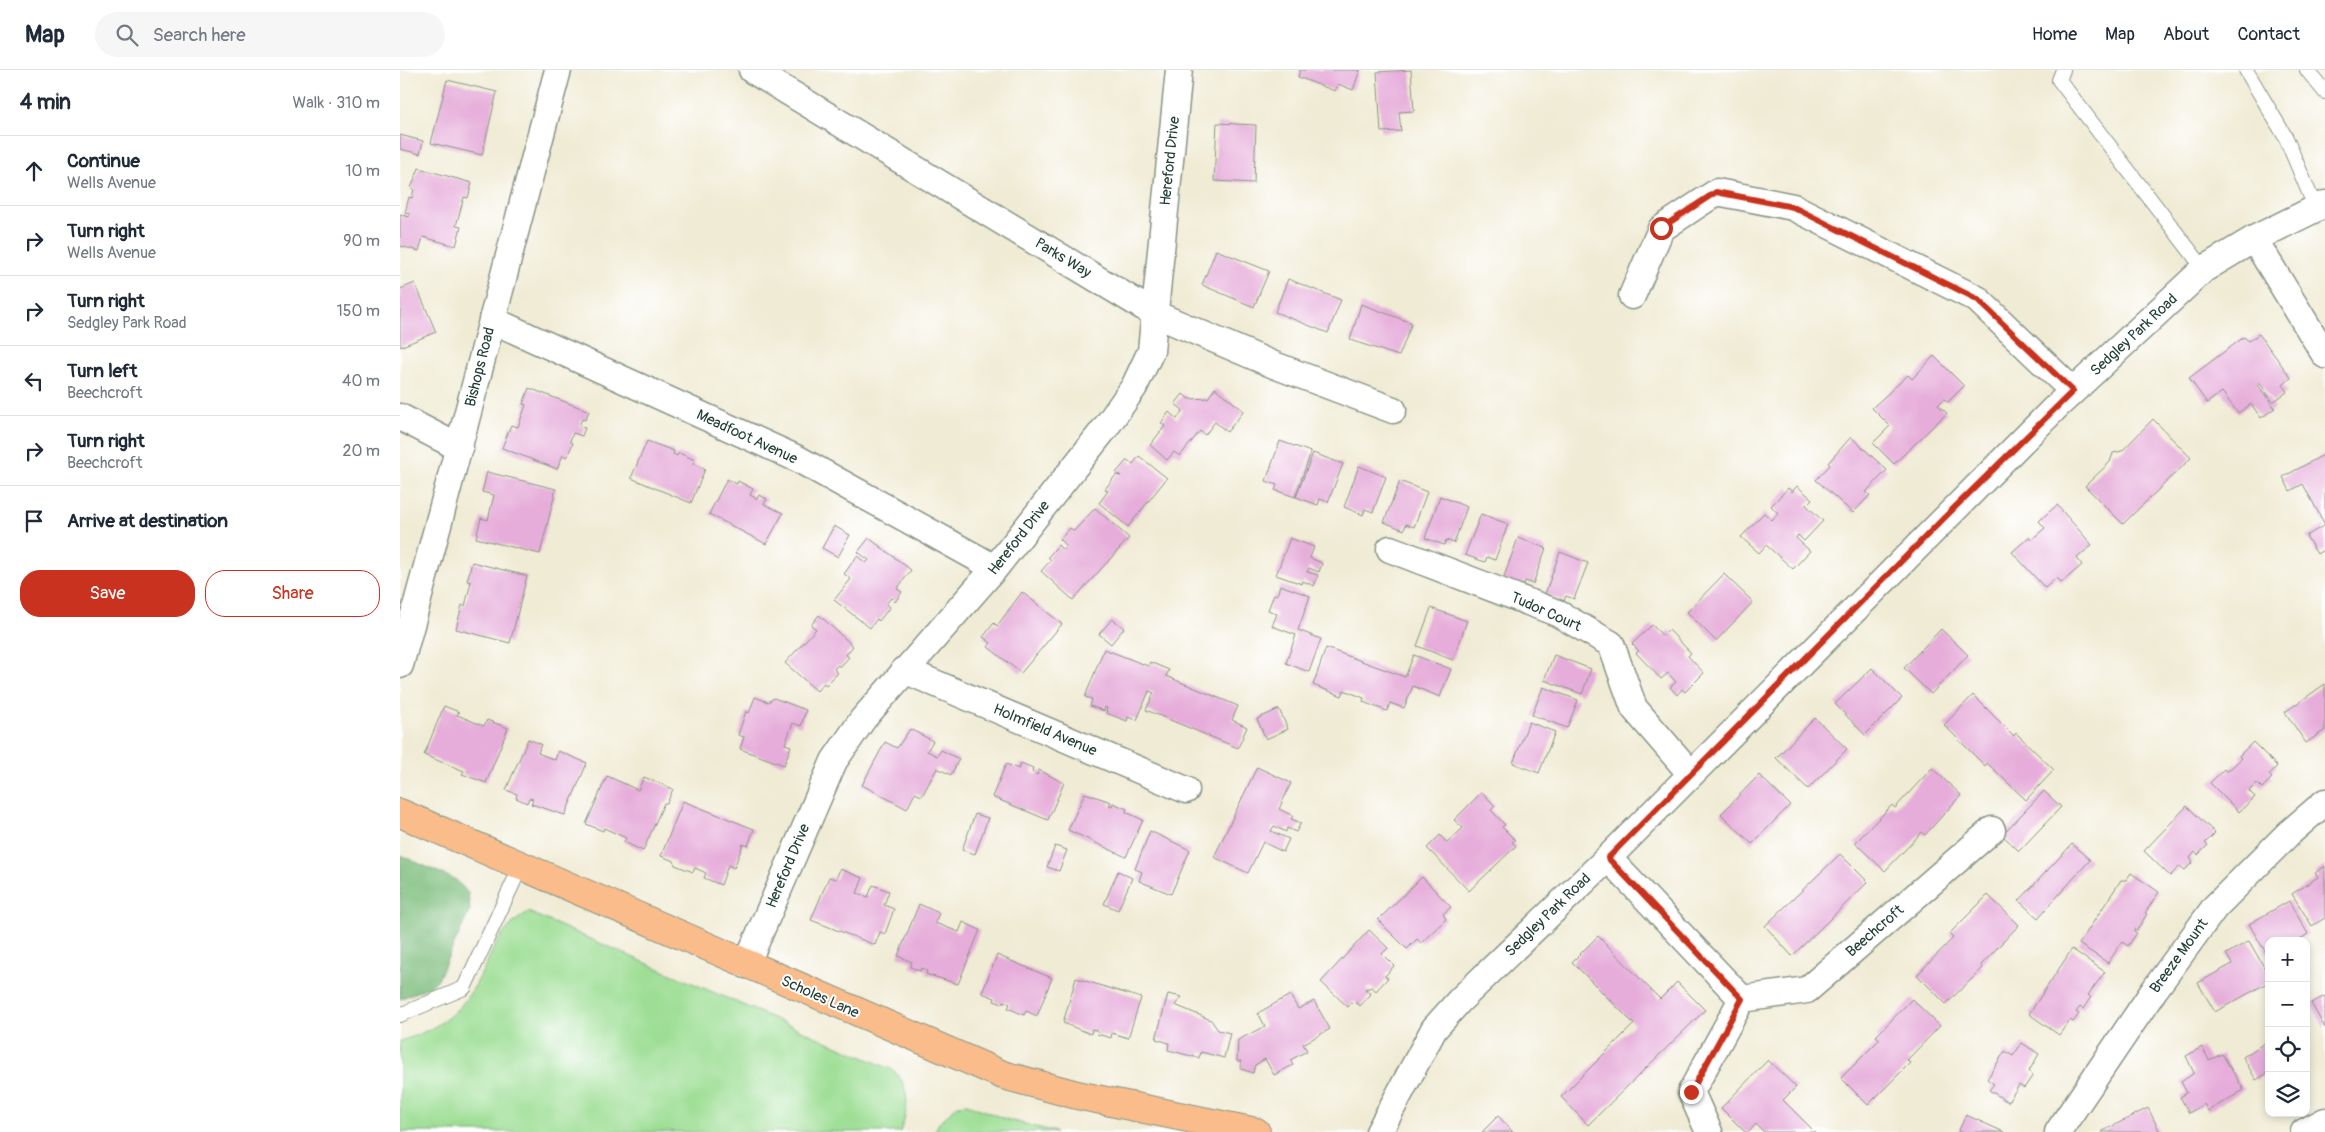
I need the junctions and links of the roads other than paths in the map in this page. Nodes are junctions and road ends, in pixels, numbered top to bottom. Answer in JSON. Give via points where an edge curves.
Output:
{"nodes":[{"id":1,"x":558,"y":70,"type":"edge"},
{"id":2,"x":752,"y":70,"type":"edge"},
{"id":3,"x":1179,"y":70,"type":"edge"},
{"id":4,"x":2063,"y":70,"type":"edge"},
{"id":5,"x":2246,"y":70,"type":"edge"},
{"id":6,"x":2307,"y":70,"type":"edge"},
{"id":7,"x":2325,"y":92,"type":"edge"},
{"id":8,"x":2320,"y":207,"type":"edge"},
{"id":9,"x":2254,"y":239,"type":"junction"},
{"id":10,"x":2204,"y":269,"type":"junction"},
{"id":11,"x":1632,"y":296,"type":"dead end"},
{"id":12,"x":1155,"y":314,"type":"junction"},
{"id":13,"x":492,"y":320,"type":"junction"},
{"id":14,"x":2325,"y":354,"type":"edge"},
{"id":15,"x":2073,"y":391,"type":"junction"},
{"id":16,"x":1393,"y":410,"type":"dead end"},
{"id":17,"x":400,"y":417,"type":"edge"},
{"id":18,"x":460,"y":448,"type":"junction"},
{"id":19,"x":1390,"y":549,"type":"dead end"},
{"id":20,"x":995,"y":568,"type":"junction"},
{"id":21,"x":400,"y":664,"type":"edge"},
{"id":22,"x":904,"y":670,"type":"junction"},
{"id":23,"x":1691,"y":774,"type":"junction"},
{"id":24,"x":1186,"y":790,"type":"dead end"},
{"id":25,"x":2325,"y":802,"type":"edge"},
{"id":26,"x":400,"y":813,"type":"edge"},
{"id":27,"x":1992,"y":830,"type":"dead end"},
{"id":28,"x":1608,"y":858,"type":"junction"},
{"id":29,"x":521,"y":866,"type":"junction"},
{"id":30,"x":746,"y":965,"type":"junction"},
{"id":31,"x":1742,"y":999,"type":"junction"},
{"id":32,"x":400,"y":1014,"type":"edge"},
{"id":33,"x":2325,"y":1121,"type":"edge"},
{"id":34,"x":1256,"y":1132,"type":"edge"},
{"id":35,"x":1379,"y":1132,"type":"edge"},
{"id":36,"x":1709,"y":1132,"type":"edge"},
{"id":37,"x":2058,"y":1132,"type":"edge"},
{"id":38,"x":2304,"y":1132,"type":"edge"}],
"edges":[{"from":1,"to":13,"type":"street","name":"Bishops Road"},
{"from":2,"to":12,"type":"street","name":"Parks Way"},
{"from":3,"to":12,"type":"street","name":"Hereford Drive"},
{"from":4,"to":10,"type":"lane","via":[[2059,80]]},
{"from":5,"to":8,"type":"lane","via":[[2286,138]]},
{"from":6,"to":7,"type":"lane"},
{"from":8,"to":9,"type":"street","name":"Sedgley Park Road"},
{"from":9,"to":10,"type":"street","name":"Sedgley Park Road"},
{"from":9,"to":14,"type":"street"},
{"from":10,"to":15,"type":"street","name":"Sedgley Park Road"},
{"from":11,"to":15,"type":"street","via":[[1661,228],[1716,192],[1793,207],[1977,299]]},
{"from":12,"to":16,"type":"street","name":"Parks Way","via":[[1274,365]]},
{"from":12,"to":20,"type":"street","name":"Hereford Drive","via":[[1151,351],[1134,386],[1106,427]]},
{"from":13,"to":18,"type":"street","name":"Bishops Road"},
{"from":13,"to":20,"type":"street","name":"Meadfoot Avenue","via":[[798,459]]},
{"from":15,"to":23,"type":"street","name":"Sedgley Park Road"},
{"from":17,"to":18,"type":"street"},
{"from":18,"to":21,"type":"street","name":"Bishops Road"},
{"from":19,"to":23,"type":"street","name":"Tudor Court","via":[[1557,614],[1611,644],[1634,708]]},
{"from":20,"to":22,"type":"street","name":"Hereford Drive"},
{"from":22,"to":24,"type":"street","name":"Holmfield Avenue"},
{"from":22,"to":30,"type":"street","name":"Hereford Drive","via":[[863,719],[834,761]]},
{"from":23,"to":28,"type":"street","name":"Sedgley Park Road"},
{"from":25,"to":37,"type":"street","name":"Breeze Mount","via":[[2215,907]]},
{"from":26,"to":29,"type":"main road","name":"Scholes Lane"},
{"from":27,"to":31,"type":"street","name":"Beechcroft","via":[[1807,990]]},
{"from":28,"to":31,"type":"street"},
{"from":28,"to":35,"type":"street","name":"Sedgley Park Road","via":[[1434,1028]]},
{"from":29,"to":30,"type":"main road","name":"Scholes Lane"},
{"from":29,"to":32,"type":"lane","via":[[464,988]]},
{"from":30,"to":34,"type":"main road","name":"Scholes Lane","via":[[1003,1075],[1077,1095]]},
{"from":31,"to":36,"type":"street","via":[[1691,1092]]},
{"from":33,"to":38,"type":"street"}]}
